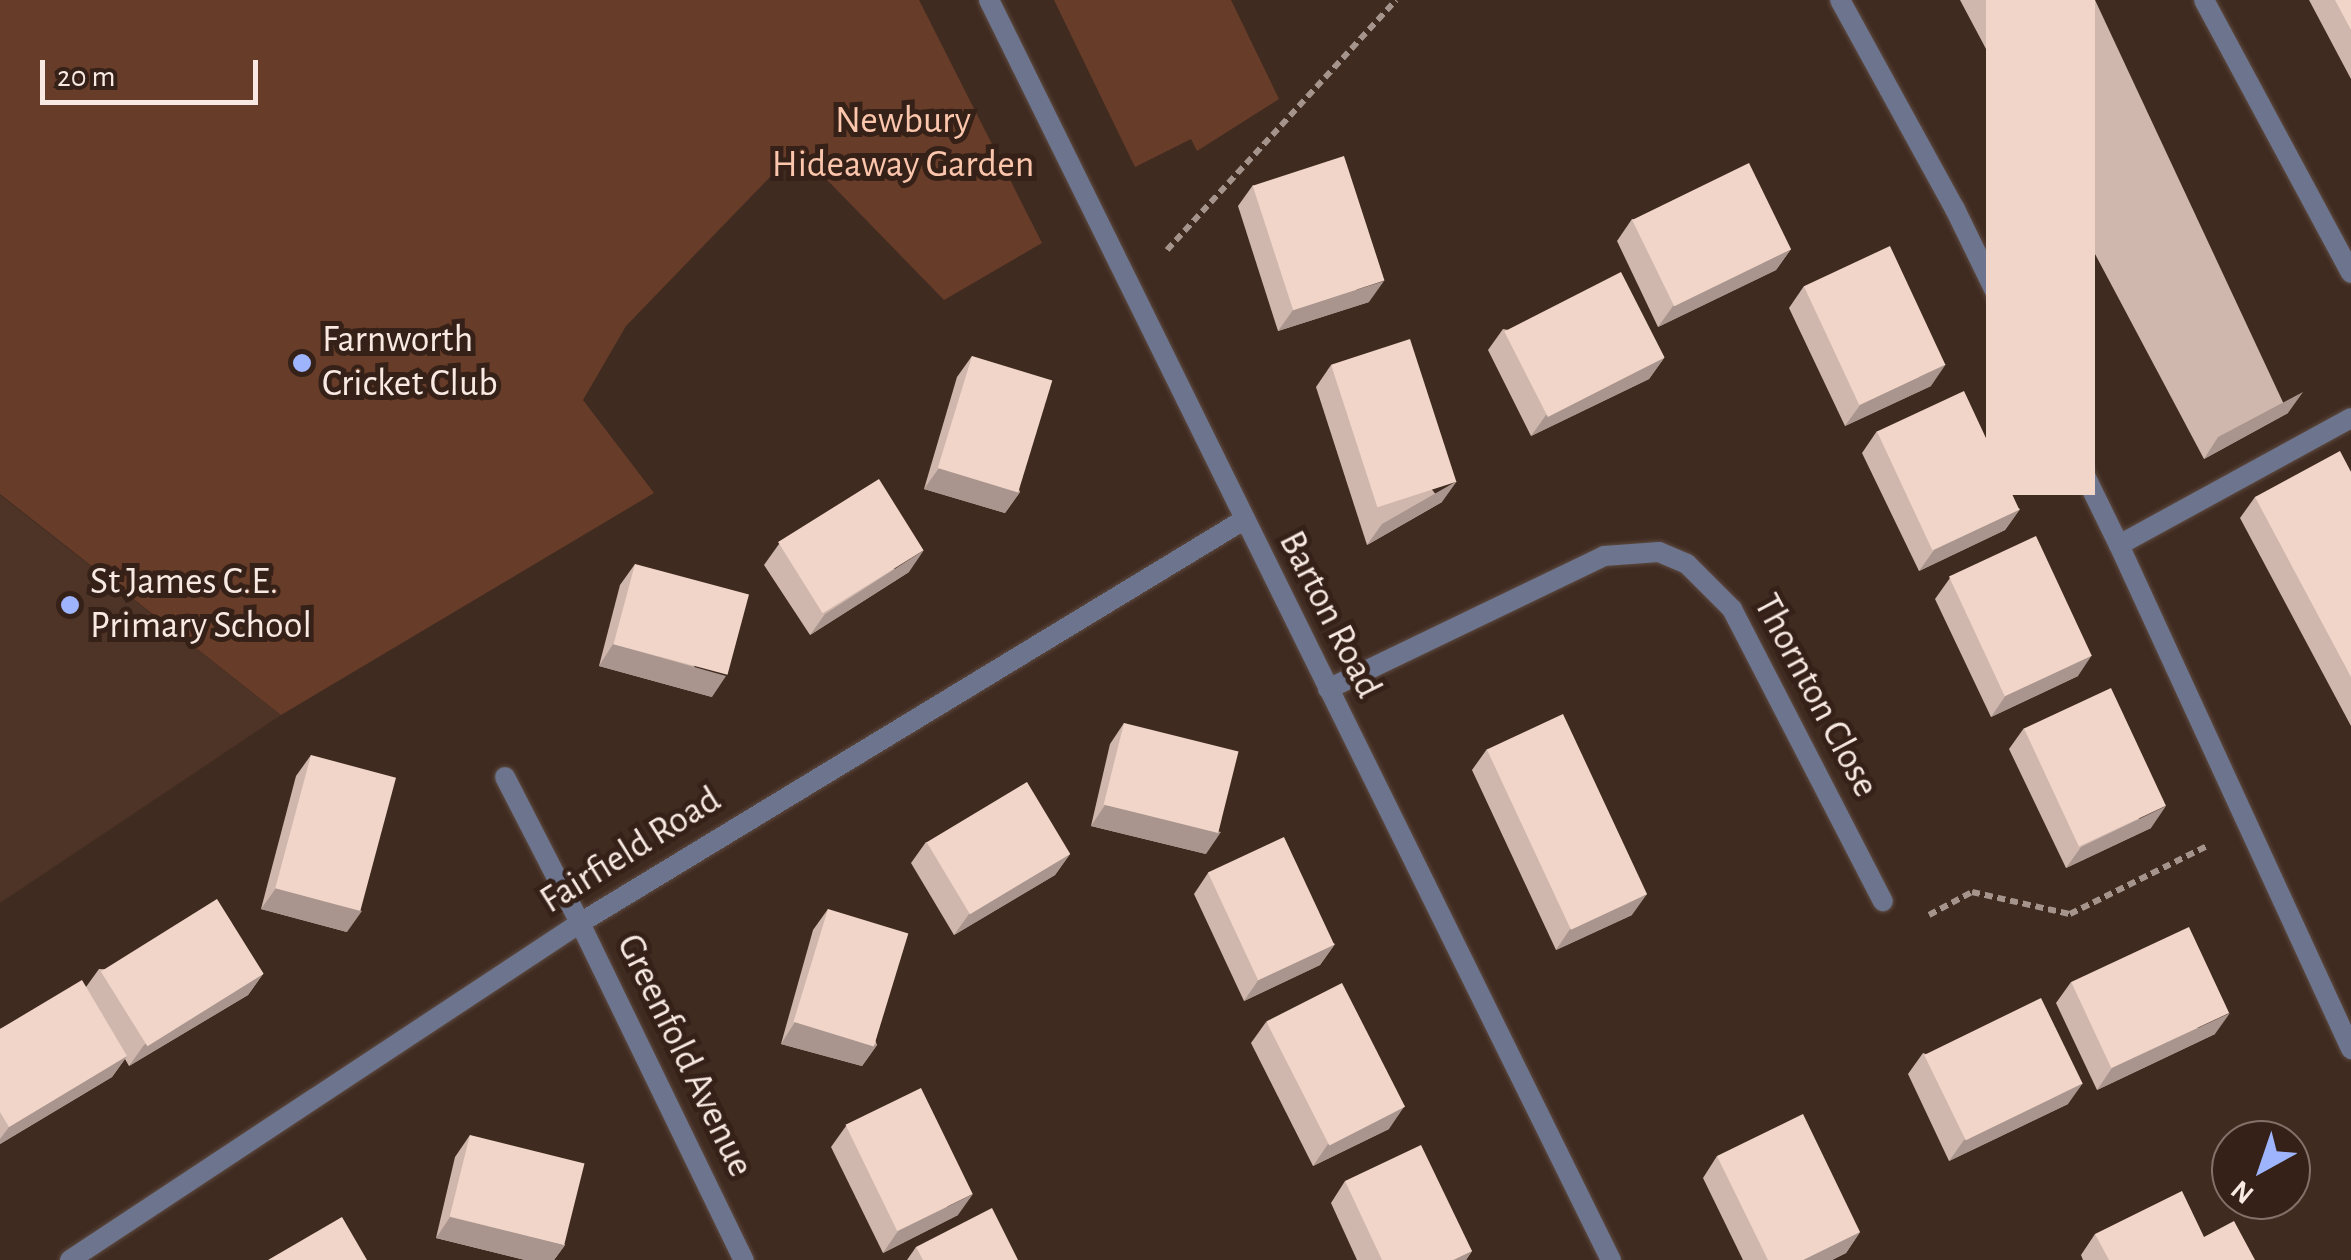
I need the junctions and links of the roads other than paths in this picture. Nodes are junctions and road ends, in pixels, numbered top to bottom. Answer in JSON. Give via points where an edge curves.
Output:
{"nodes":[{"id":1,"x":989,"y":0,"type":"edge"},
{"id":2,"x":1840,"y":0,"type":"edge"},
{"id":3,"x":2204,"y":0,"type":"edge"},
{"id":4,"x":2351,"y":273,"type":"edge"},
{"id":5,"x":2351,"y":418,"type":"edge"},
{"id":6,"x":1242,"y":521,"type":"junction"},
{"id":7,"x":2119,"y":545,"type":"junction"},
{"id":8,"x":1328,"y":688,"type":"junction"},
{"id":9,"x":506,"y":776,"type":"dead end"},
{"id":10,"x":1884,"y":900,"type":"road end"},
{"id":11,"x":580,"y":922,"type":"junction"},
{"id":12,"x":2351,"y":1049,"type":"edge"},
{"id":13,"x":70,"y":1260,"type":"edge"},
{"id":14,"x":744,"y":1260,"type":"edge"},
{"id":15,"x":1611,"y":1260,"type":"edge"}],
"edges":[{"from":1,"to":6,"type":"street","name":"Barton Road"},
{"from":2,"to":7,"type":"street","via":[[1955,209]]},
{"from":3,"to":4,"type":"street"},
{"from":5,"to":7,"type":"street"},
{"from":6,"to":8,"type":"street","name":"Barton Road"},
{"from":6,"to":11,"type":"street","name":"Fairfield Road"},
{"from":7,"to":12,"type":"street"},
{"from":8,"to":10,"type":"street","name":"Thornton Close","via":[[1604,556],[1659,552],[1687,564],[1732,610]]},
{"from":8,"to":15,"type":"street","name":"Barton Road"},
{"from":9,"to":11,"type":"street","name":"Greenfold Avenue"},
{"from":11,"to":13,"type":"street","name":"Fairfield Road"},
{"from":11,"to":14,"type":"street","name":"Greenfold Avenue"}]}
